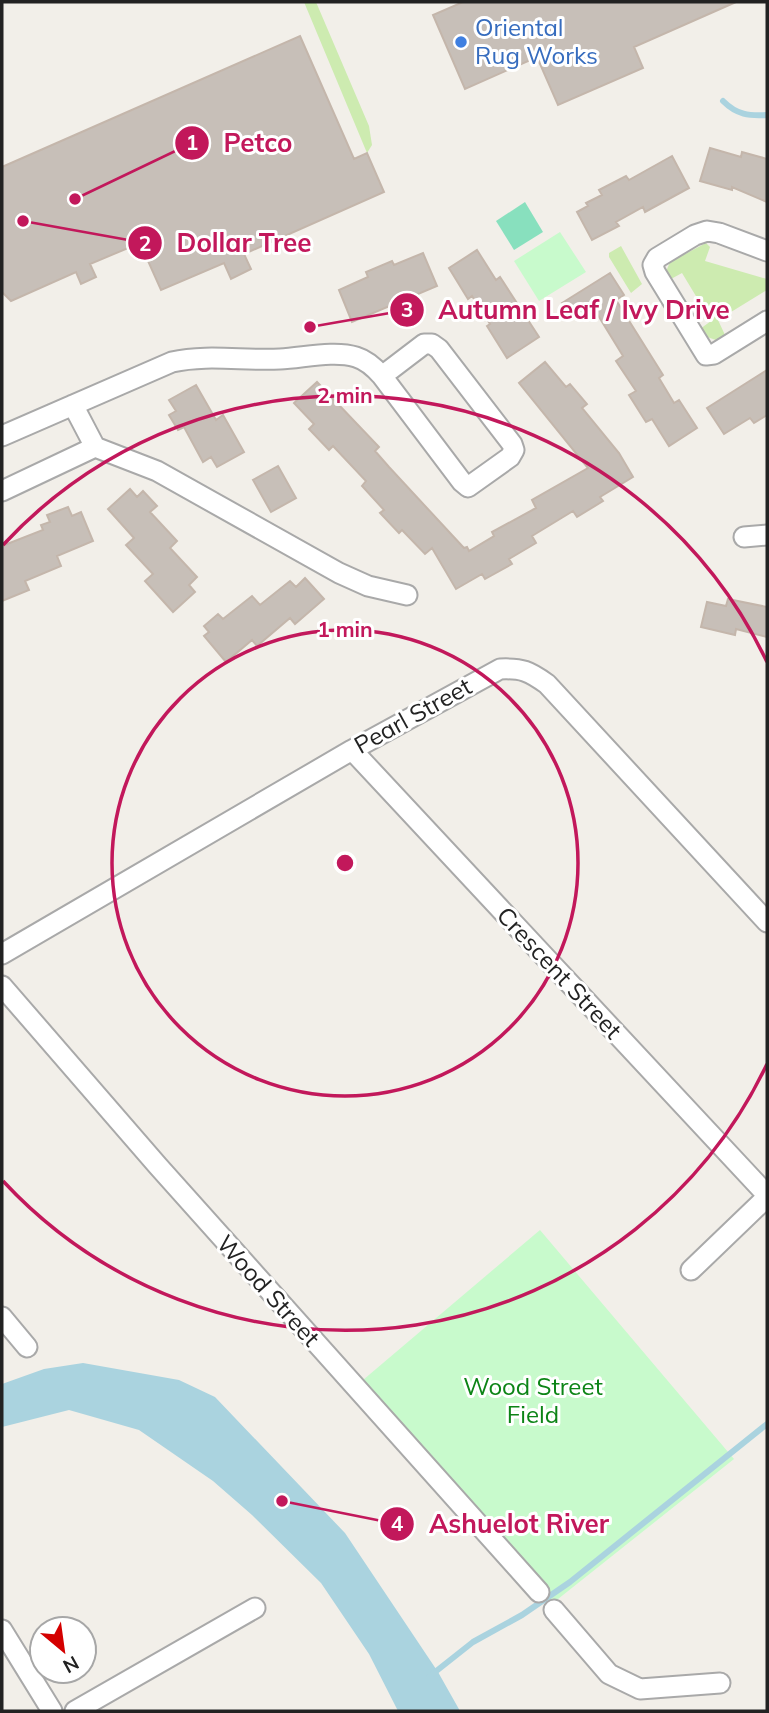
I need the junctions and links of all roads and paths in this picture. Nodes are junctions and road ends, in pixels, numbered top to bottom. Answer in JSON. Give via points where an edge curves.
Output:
{"nodes":[{"id":1,"x":767,"y":251,"type":"edge"},
{"id":2,"x":767,"y":321,"type":"edge"},
{"id":3,"x":382,"y":376,"type":"junction"},
{"id":4,"x":73,"y":405,"type":"junction"},
{"id":5,"x":2,"y":436,"type":"edge"},
{"id":6,"x":95,"y":447,"type":"junction"},
{"id":7,"x":2,"y":491,"type":"edge"},
{"id":8,"x":767,"y":535,"type":"edge"},
{"id":9,"x":744,"y":537,"type":"dead end"},
{"id":10,"x":407,"y":595,"type":"dead end"},
{"id":11,"x":352,"y":750,"type":"junction"},
{"id":12,"x":767,"y":922,"type":"edge"},
{"id":13,"x":2,"y":954,"type":"edge"},
{"id":14,"x":2,"y":985,"type":"edge"},
{"id":15,"x":767,"y":1196,"type":"edge"},
{"id":16,"x":691,"y":1270,"type":"dead end"},
{"id":17,"x":2,"y":1317,"type":"edge"},
{"id":18,"x":27,"y":1347,"type":"dead end"},
{"id":19,"x":540,"y":1592,"type":"dead end"},
{"id":20,"x":255,"y":1608,"type":"dead end"},
{"id":21,"x":554,"y":1610,"type":"dead end"},
{"id":22,"x":2,"y":1630,"type":"edge"},
{"id":23,"x":720,"y":1683,"type":"dead end"},
{"id":24,"x":52,"y":1711,"type":"edge"},
{"id":25,"x":75,"y":1711,"type":"edge"}],
"edges":[{"from":1,"to":2,"type":"street","via":[[707,232],[656,258],[653,265],[706,355],[714,355]]},
{"from":3,"to":3,"type":"street","via":[[468,487],[510,457],[512,444],[432,344],[424,344]]},
{"from":3,"to":4,"type":"street","via":[[356,357],[190,358]]},
{"from":4,"to":5,"type":"street"},
{"from":4,"to":6,"type":"street"},
{"from":6,"to":7,"type":"street"},
{"from":6,"to":10,"type":"street","via":[[157,471],[339,573]]},
{"from":8,"to":9,"type":"street"},
{"from":11,"to":12,"type":"street","name":"Pearl Street","via":[[485,676],[520,668],[547,684]]},
{"from":11,"to":13,"type":"street","name":"Pearl Street"},
{"from":11,"to":15,"type":"street","name":"Crescent Street"},
{"from":14,"to":19,"type":"street","name":"Wood Street","via":[[167,1177]]},
{"from":15,"to":16,"type":"street"},
{"from":17,"to":18,"type":"street"},
{"from":20,"to":25,"type":"street"},
{"from":21,"to":23,"type":"street","via":[[609,1674],[639,1689]]},
{"from":22,"to":24,"type":"street"}]}
